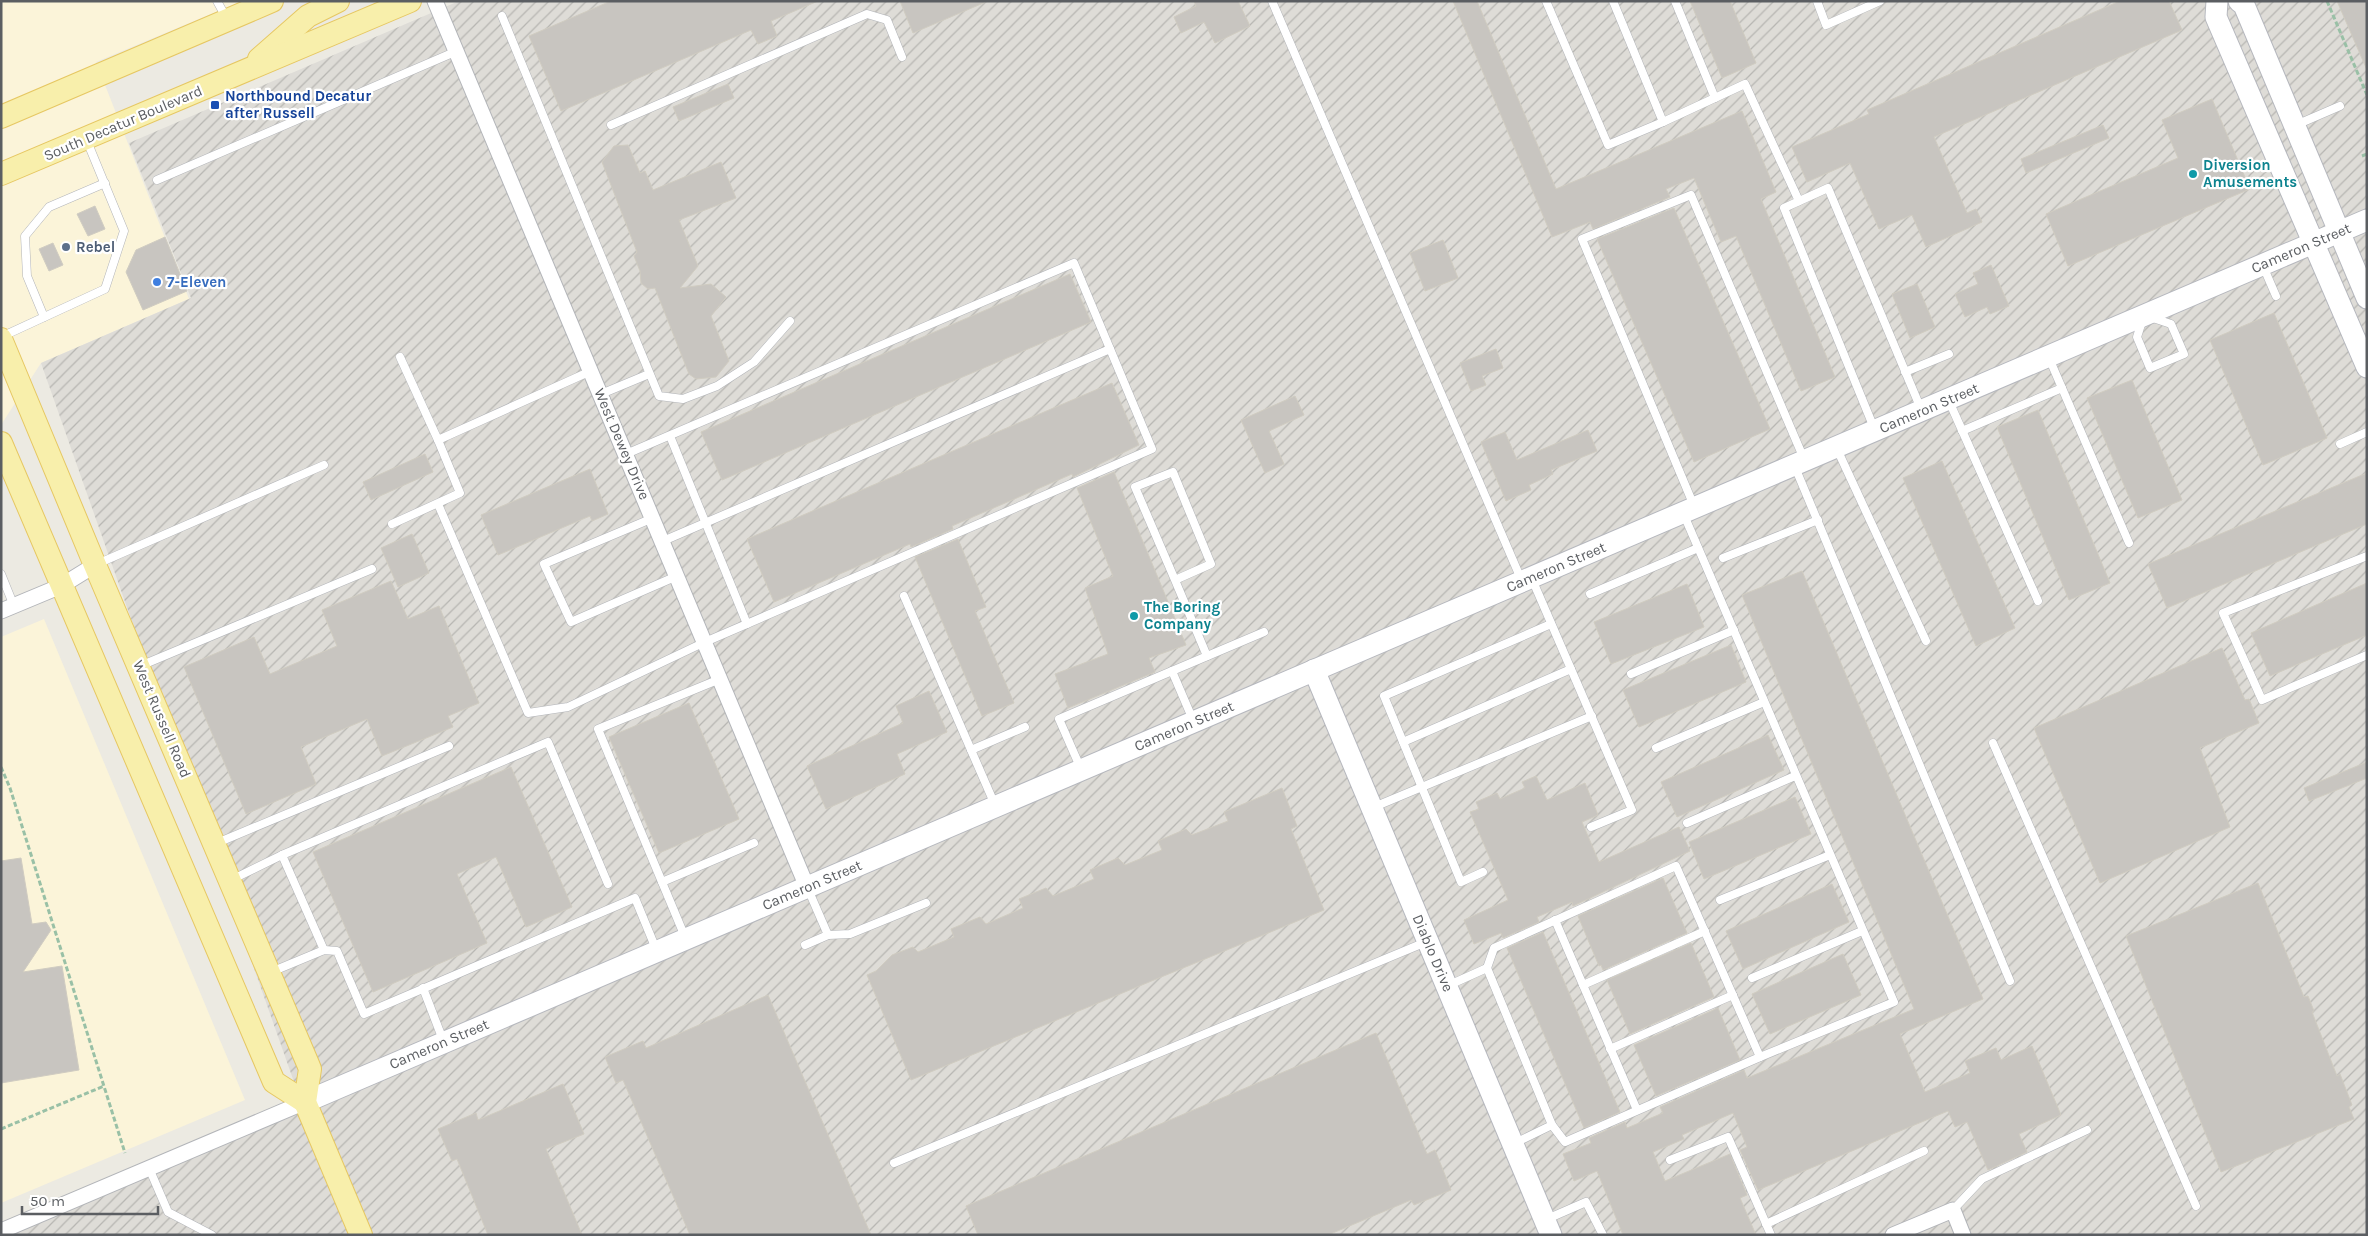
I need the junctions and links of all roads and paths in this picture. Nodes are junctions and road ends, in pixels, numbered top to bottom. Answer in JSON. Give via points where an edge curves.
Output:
{"nodes":[{"id":1,"x":338,"y":1,"type":"edge"},
{"id":2,"x":410,"y":1,"type":"edge"},
{"id":3,"x":435,"y":1,"type":"edge"},
{"id":4,"x":1272,"y":1,"type":"edge"},
{"id":5,"x":1546,"y":1,"type":"edge"},
{"id":6,"x":1613,"y":1,"type":"edge"},
{"id":7,"x":1675,"y":1,"type":"edge"},
{"id":8,"x":1817,"y":1,"type":"edge"},
{"id":9,"x":1880,"y":1,"type":"edge"},
{"id":10,"x":2218,"y":1,"type":"edge"},
{"id":11,"x":2239,"y":1,"type":"edge"},
{"id":12,"x":2326,"y":1,"type":"edge"},
{"id":13,"x":258,"y":4,"type":"edge"},
{"id":14,"x":222,"y":11,"type":"edge"},
{"id":15,"x":502,"y":16,"type":"dead end"},
{"id":16,"x":457,"y":52,"type":"junction"},
{"id":17,"x":902,"y":57,"type":"dead end"},
{"id":18,"x":245,"y":71,"type":"junction"},
{"id":19,"x":2367,"y":95,"type":"edge"},
{"id":20,"x":1715,"y":98,"type":"junction"},
{"id":21,"x":2340,"y":106,"type":"dead end"},
{"id":22,"x":1,"y":117,"type":"edge"},
{"id":23,"x":1663,"y":122,"type":"junction"},
{"id":24,"x":611,"y":125,"type":"dead end"},
{"id":25,"x":2294,"y":126,"type":"junction"},
{"id":26,"x":86,"y":139,"type":"junction"},
{"id":27,"x":2367,"y":154,"type":"edge"},
{"id":28,"x":2362,"y":156,"type":"dead end"},
{"id":29,"x":1,"y":174,"type":"edge"},
{"id":30,"x":157,"y":180,"type":"dead end"},
{"id":31,"x":105,"y":183,"type":"junction"},
{"id":32,"x":1799,"y":201,"type":"junction"},
{"id":33,"x":2367,"y":220,"type":"edge"},
{"id":34,"x":2339,"y":232,"type":"junction"},
{"id":35,"x":2313,"y":243,"type":"junction"},
{"id":36,"x":2263,"y":265,"type":"junction"},
{"id":37,"x":2276,"y":296,"type":"dead end"},
{"id":38,"x":2367,"y":298,"type":"edge"},
{"id":39,"x":2144,"y":316,"type":"junction"},
{"id":40,"x":44,"y":317,"type":"junction"},
{"id":41,"x":790,"y":321,"type":"dead end"},
{"id":42,"x":1,"y":338,"type":"edge"},
{"id":43,"x":1110,"y":349,"type":"junction"},
{"id":44,"x":1949,"y":354,"type":"dead end"},
{"id":45,"x":2049,"y":356,"type":"junction"},
{"id":46,"x":400,"y":357,"type":"dead end"},
{"id":47,"x":2367,"y":367,"type":"edge"},
{"id":48,"x":591,"y":371,"type":"junction"},
{"id":49,"x":1906,"y":372,"type":"junction"},
{"id":50,"x":649,"y":374,"type":"junction"},
{"id":51,"x":2062,"y":388,"type":"junction"},
{"id":52,"x":601,"y":394,"type":"junction"},
{"id":53,"x":1948,"y":400,"type":"junction"},
{"id":54,"x":1922,"y":411,"type":"junction"},
{"id":55,"x":1875,"y":430,"type":"junction"},
{"id":56,"x":1962,"y":431,"type":"junction"},
{"id":57,"x":2367,"y":432,"type":"edge"},
{"id":58,"x":670,"y":436,"type":"junction"},
{"id":59,"x":438,"y":440,"type":"junction"},
{"id":60,"x":1,"y":443,"type":"edge"},
{"id":61,"x":2340,"y":444,"type":"dead end"},
{"id":62,"x":1836,"y":448,"type":"junction"},
{"id":63,"x":626,"y":454,"type":"junction"},
{"id":64,"x":1800,"y":463,"type":"junction"},
{"id":65,"x":324,"y":465,"type":"dead end"},
{"id":66,"x":438,"y":504,"type":"junction"},
{"id":67,"x":1689,"y":510,"type":"junction"},
{"id":68,"x":653,"y":518,"type":"junction"},
{"id":69,"x":1818,"y":520,"type":"junction"},
{"id":70,"x":706,"y":523,"type":"junction"},
{"id":71,"x":392,"y":524,"type":"dead end"},
{"id":72,"x":663,"y":541,"type":"junction"},
{"id":73,"x":2129,"y":542,"type":"dead end"},
{"id":74,"x":1698,"y":548,"type":"junction"},
{"id":75,"x":2367,"y":556,"type":"edge"},
{"id":76,"x":1723,"y":558,"type":"dead end"},
{"id":77,"x":95,"y":565,"type":"junction"},
{"id":78,"x":372,"y":569,"type":"dead end"},
{"id":79,"x":1,"y":574,"type":"edge"},
{"id":80,"x":677,"y":576,"type":"junction"},
{"id":81,"x":1527,"y":579,"type":"junction"},
{"id":82,"x":1175,"y":580,"type":"junction"},
{"id":83,"x":61,"y":586,"type":"junction"},
{"id":84,"x":1590,"y":594,"type":"dead end"},
{"id":85,"x":904,"y":596,"type":"dead end"},
{"id":86,"x":2038,"y":601,"type":"dead end"},
{"id":87,"x":8,"y":608,"type":"edge"},
{"id":88,"x":747,"y":624,"type":"junction"},
{"id":89,"x":1552,"y":624,"type":"junction"},
{"id":90,"x":1734,"y":630,"type":"junction"},
{"id":91,"x":1264,"y":632,"type":"dead end"},
{"id":92,"x":1926,"y":641,"type":"dead end"},
{"id":93,"x":705,"y":642,"type":"junction"},
{"id":94,"x":2367,"y":655,"type":"edge"},
{"id":95,"x":1207,"y":656,"type":"junction"},
{"id":96,"x":140,"y":666,"type":"junction"},
{"id":97,"x":1571,"y":669,"type":"junction"},
{"id":98,"x":1314,"y":670,"type":"junction"},
{"id":99,"x":1172,"y":671,"type":"junction"},
{"id":100,"x":1631,"y":674,"type":"dead end"},
{"id":101,"x":720,"y":680,"type":"junction"},
{"id":102,"x":1764,"y":702,"type":"junction"},
{"id":103,"x":1592,"y":716,"type":"junction"},
{"id":104,"x":1194,"y":722,"type":"junction"},
{"id":105,"x":1026,"y":727,"type":"dead end"},
{"id":106,"x":1403,"y":742,"type":"junction"},
{"id":107,"x":1993,"y":743,"type":"dead end"},
{"id":108,"x":449,"y":746,"type":"dead end"},
{"id":109,"x":1656,"y":748,"type":"dead end"},
{"id":110,"x":971,"y":750,"type":"junction"},
{"id":111,"x":1,"y":767,"type":"edge"},
{"id":112,"x":1081,"y":770,"type":"junction"},
{"id":113,"x":1795,"y":776,"type":"junction"},
{"id":114,"x":1422,"y":787,"type":"junction"},
{"id":115,"x":995,"y":806,"type":"junction"},
{"id":116,"x":1372,"y":808,"type":"junction"},
{"id":117,"x":1687,"y":824,"type":"dead end"},
{"id":118,"x":1591,"y":827,"type":"dead end"},
{"id":119,"x":754,"y":843,"type":"dead end"},
{"id":120,"x":215,"y":844,"type":"junction"},
{"id":121,"x":282,"y":855,"type":"junction"},
{"id":122,"x":1830,"y":855,"type":"junction"},
{"id":123,"x":1484,"y":872,"type":"dead end"},
{"id":124,"x":231,"y":880,"type":"junction"},
{"id":125,"x":662,"y":882,"type":"junction"},
{"id":126,"x":608,"y":884,"type":"dead end"},
{"id":127,"x":807,"y":887,"type":"junction"},
{"id":128,"x":1720,"y":900,"type":"dead end"},
{"id":129,"x":926,"y":903,"type":"dead end"},
{"id":130,"x":1554,"y":920,"type":"junction"},
{"id":131,"x":1705,"y":931,"type":"junction"},
{"id":132,"x":1862,"y":931,"type":"junction"},
{"id":133,"x":828,"y":935,"type":"junction"},
{"id":134,"x":686,"y":939,"type":"junction"},
{"id":135,"x":1428,"y":941,"type":"junction"},
{"id":136,"x":805,"y":945,"type":"dead end"},
{"id":137,"x":324,"y":950,"type":"junction"},
{"id":138,"x":657,"y":951,"type":"junction"},
{"id":139,"x":1487,"y":968,"type":"junction"},
{"id":140,"x":270,"y":973,"type":"junction"},
{"id":141,"x":1752,"y":978,"type":"dead end"},
{"id":142,"x":2010,"y":981,"type":"dead end"},
{"id":143,"x":1583,"y":985,"type":"junction"},
{"id":144,"x":1447,"y":986,"type":"junction"},
{"id":145,"x":423,"y":988,"type":"junction"},
{"id":146,"x":1733,"y":995,"type":"junction"},
{"id":147,"x":444,"y":1042,"type":"junction"},
{"id":148,"x":1610,"y":1049,"type":"junction"},
{"id":149,"x":1760,"y":1057,"type":"junction"},
{"id":150,"x":104,"y":1086,"type":"junction"},
{"id":151,"x":305,"y":1102,"type":"junction"},
{"id":152,"x":1637,"y":1110,"type":"junction"},
{"id":153,"x":1552,"y":1124,"type":"junction"},
{"id":154,"x":1,"y":1129,"type":"edge"},
{"id":155,"x":2087,"y":1130,"type":"dead end"},
{"id":156,"x":1514,"y":1144,"type":"junction"},
{"id":157,"x":1924,"y":1150,"type":"dead end"},
{"id":158,"x":125,"y":1153,"type":"dead end"},
{"id":159,"x":1670,"y":1160,"type":"dead end"},
{"id":160,"x":894,"y":1162,"type":"dead end"},
{"id":161,"x":148,"y":1168,"type":"junction"},
{"id":162,"x":2196,"y":1206,"type":"dead end"},
{"id":163,"x":1952,"y":1210,"type":"junction"},
{"id":164,"x":1766,"y":1224,"type":"junction"},
{"id":165,"x":1548,"y":1228,"type":"edge"},
{"id":166,"x":1,"y":1231,"type":"edge"},
{"id":167,"x":212,"y":1235,"type":"edge"},
{"id":168,"x":361,"y":1235,"type":"edge"},
{"id":169,"x":1603,"y":1235,"type":"edge"},
{"id":170,"x":1771,"y":1235,"type":"edge"},
{"id":171,"x":1893,"y":1235,"type":"edge"},
{"id":172,"x":1963,"y":1235,"type":"edge"}],
"edges":[{"from":1,"to":18,"type":"main road","via":[[308,16]]},
{"from":2,"to":18,"type":"main road","name":"South Decatur Boulevard"},
{"from":3,"to":16,"type":"street","name":"West Dewey Drive"},
{"from":4,"to":81,"type":"lane"},
{"from":5,"to":23,"type":"lane","via":[[1608,145]]},
{"from":6,"to":23,"type":"lane"},
{"from":7,"to":20,"type":"lane"},
{"from":8,"to":9,"type":"lane","via":[[1826,26]]},
{"from":10,"to":35,"type":"street","via":[[2216,17]]},
{"from":11,"to":25,"type":"street","via":[[2244,5]]},
{"from":12,"to":19,"type":"path"},
{"from":13,"to":14,"type":"main road"},
{"from":14,"to":22,"type":"main road"},
{"from":15,"to":50,"type":"lane"},
{"from":16,"to":30,"type":"lane"},
{"from":16,"to":48,"type":"street","name":"West Dewey Drive"},
{"from":17,"to":24,"type":"lane","via":[[887,20],[866,14]]},
{"from":18,"to":26,"type":"main road","name":"South Decatur Boulevard"},
{"from":20,"to":23,"type":"lane"},
{"from":20,"to":32,"type":"lane","via":[[1744,84]]},
{"from":21,"to":25,"type":"lane"},
{"from":25,"to":34,"type":"street"},
{"from":26,"to":29,"type":"main road","name":"South Decatur Boulevard"},
{"from":26,"to":31,"type":"lane"},
{"from":27,"to":28,"type":"path"},
{"from":31,"to":40,"type":"lane","via":[[124,231],[105,289]]},
{"from":31,"to":40,"type":"lane","via":[[49,207],[25,236],[27,276]]},
{"from":32,"to":49,"type":"lane","via":[[1828,188]]},
{"from":32,"to":55,"type":"lane","via":[[1784,208]]},
{"from":33,"to":34,"type":"street","name":"Cameron Street"},
{"from":34,"to":35,"type":"street","name":"Cameron Street"},
{"from":34,"to":38,"type":"street"},
{"from":35,"to":36,"type":"street","name":"Cameron Street"},
{"from":35,"to":47,"type":"street"},
{"from":36,"to":37,"type":"lane"},
{"from":36,"to":39,"type":"street","name":"Cameron Street"},
{"from":39,"to":39,"type":"lane","via":[[2137,337],[2150,368],[2184,354],[2171,324]]},
{"from":39,"to":45,"type":"street","name":"Cameron Street"},
{"from":40,"to":42,"type":"lane"},
{"from":41,"to":50,"type":"lane","via":[[754,362],[717,386],[692,396],[683,399],[659,396]]},
{"from":42,"to":77,"type":"main road","name":"West Russell Road"},
{"from":43,"to":58,"type":"lane","via":[[1074,263]]},
{"from":43,"to":70,"type":"lane"},
{"from":43,"to":88,"type":"lane","via":[[1152,449]]},
{"from":44,"to":49,"type":"lane"},
{"from":45,"to":51,"type":"lane"},
{"from":45,"to":53,"type":"street","name":"Cameron Street"},
{"from":46,"to":59,"type":"lane"},
{"from":48,"to":52,"type":"street","name":"West Dewey Drive"},
{"from":48,"to":59,"type":"lane"},
{"from":49,"to":54,"type":"lane"},
{"from":50,"to":52,"type":"lane"},
{"from":51,"to":56,"type":"lane"},
{"from":51,"to":73,"type":"lane"},
{"from":52,"to":63,"type":"street","name":"West Dewey Drive"},
{"from":53,"to":54,"type":"street","name":"Cameron Street"},
{"from":53,"to":56,"type":"lane"},
{"from":54,"to":55,"type":"street","name":"Cameron Street"},
{"from":55,"to":62,"type":"street","name":"Cameron Street"},
{"from":56,"to":86,"type":"lane"},
{"from":57,"to":61,"type":"lane"},
{"from":58,"to":63,"type":"lane"},
{"from":58,"to":70,"type":"lane"},
{"from":59,"to":66,"type":"lane","via":[[460,493]]},
{"from":60,"to":83,"type":"main road","via":[[11,475]]},
{"from":62,"to":64,"type":"street","name":"Cameron Street"},
{"from":62,"to":92,"type":"lane"},
{"from":63,"to":68,"type":"street","name":"West Dewey Drive"},
{"from":64,"to":67,"type":"street","name":"Cameron Street"},
{"from":64,"to":67,"type":"lane","via":[[1691,195],[1582,239]]},
{"from":64,"to":69,"type":"lane"},
{"from":65,"to":77,"type":"lane"},
{"from":66,"to":71,"type":"lane"},
{"from":66,"to":93,"type":"lane","via":[[528,712],[568,708]]},
{"from":67,"to":74,"type":"lane"},
{"from":67,"to":81,"type":"street","name":"Cameron Street"},
{"from":68,"to":72,"type":"street","name":"West Dewey Drive"},
{"from":68,"to":80,"type":"lane","via":[[544,564],[571,622]]},
{"from":69,"to":76,"type":"lane"},
{"from":69,"to":142,"type":"lane"},
{"from":70,"to":72,"type":"lane"},
{"from":70,"to":88,"type":"lane"},
{"from":72,"to":80,"type":"street","name":"West Dewey Drive"},
{"from":74,"to":84,"type":"lane"},
{"from":74,"to":90,"type":"lane"},
{"from":75,"to":94,"type":"lane","via":[[2223,613],[2262,700]]},
{"from":77,"to":83,"type":"street"},
{"from":77,"to":96,"type":"main road","name":"West Russell Road"},
{"from":78,"to":96,"type":"lane"},
{"from":79,"to":87,"type":"lane"},
{"from":80,"to":93,"type":"street","name":"West Dewey Drive"},
{"from":81,"to":89,"type":"lane"},
{"from":81,"to":98,"type":"street","name":"Cameron Street"},
{"from":82,"to":82,"type":"lane","via":[[1212,564],[1173,472],[1135,487]]},
{"from":82,"to":95,"type":"lane"},
{"from":83,"to":87,"type":"street"},
{"from":83,"to":151,"type":"main road","via":[[274,1082]]},
{"from":85,"to":110,"type":"lane"},
{"from":88,"to":93,"type":"lane"},
{"from":89,"to":97,"type":"lane"},
{"from":89,"to":106,"type":"lane","via":[[1384,696]]},
{"from":90,"to":100,"type":"lane"},
{"from":90,"to":102,"type":"lane"},
{"from":91,"to":95,"type":"lane"},
{"from":93,"to":101,"type":"street","name":"West Dewey Drive"},
{"from":95,"to":99,"type":"lane"},
{"from":96,"to":120,"type":"main road","name":"West Russell Road"},
{"from":97,"to":103,"type":"lane"},
{"from":97,"to":106,"type":"lane"},
{"from":98,"to":104,"type":"street","name":"Cameron Street"},
{"from":98,"to":116,"type":"street","name":"Diablo Drive"},
{"from":99,"to":104,"type":"lane"},
{"from":99,"to":112,"type":"lane","via":[[1059,719]]},
{"from":101,"to":125,"type":"lane","via":[[598,729]]},
{"from":101,"to":127,"type":"street","name":"West Dewey Drive"},
{"from":102,"to":109,"type":"lane"},
{"from":102,"to":113,"type":"lane"},
{"from":103,"to":114,"type":"lane"},
{"from":103,"to":118,"type":"lane","via":[[1632,810]]},
{"from":104,"to":112,"type":"street","name":"Cameron Street"},
{"from":105,"to":110,"type":"lane"},
{"from":106,"to":114,"type":"lane"},
{"from":107,"to":162,"type":"lane"},
{"from":108,"to":120,"type":"lane"},
{"from":110,"to":115,"type":"lane"},
{"from":111,"to":150,"type":"path"},
{"from":112,"to":115,"type":"street","name":"Cameron Street"},
{"from":113,"to":117,"type":"lane"},
{"from":113,"to":122,"type":"lane"},
{"from":114,"to":116,"type":"lane"},
{"from":114,"to":123,"type":"lane","via":[[1461,882]]},
{"from":115,"to":127,"type":"street","name":"Cameron Street"},
{"from":116,"to":135,"type":"street","name":"Diablo Drive"},
{"from":119,"to":125,"type":"lane"},
{"from":120,"to":124,"type":"main road","name":"West Russell Road"},
{"from":121,"to":124,"type":"lane"},
{"from":121,"to":126,"type":"lane","via":[[548,742]]},
{"from":121,"to":137,"type":"lane"},
{"from":122,"to":128,"type":"lane"},
{"from":122,"to":132,"type":"lane"},
{"from":124,"to":140,"type":"main road","name":"West Russell Road"},
{"from":125,"to":134,"type":"lane"},
{"from":127,"to":133,"type":"lane"},
{"from":127,"to":134,"type":"street","name":"Cameron Street"},
{"from":129,"to":133,"type":"lane","via":[[850,934]]},
{"from":130,"to":131,"type":"lane","via":[[1676,866]]},
{"from":130,"to":139,"type":"lane","via":[[1494,948]]},
{"from":130,"to":143,"type":"lane"},
{"from":131,"to":143,"type":"lane"},
{"from":131,"to":146,"type":"lane"},
{"from":132,"to":141,"type":"lane"},
{"from":132,"to":149,"type":"lane","via":[[1894,1002]]},
{"from":133,"to":136,"type":"lane"},
{"from":134,"to":138,"type":"street","name":"Cameron Street"},
{"from":135,"to":144,"type":"street","name":"Diablo Drive"},
{"from":135,"to":160,"type":"lane"},
{"from":137,"to":140,"type":"lane"},
{"from":137,"to":145,"type":"lane","via":[[337,951],[364,1014]]},
{"from":138,"to":145,"type":"lane","via":[[634,898]]},
{"from":138,"to":147,"type":"street","name":"Cameron Street"},
{"from":139,"to":144,"type":"lane"},
{"from":139,"to":153,"type":"lane"},
{"from":140,"to":151,"type":"main road","name":"West Russell Road","via":[[310,1068]]},
{"from":143,"to":148,"type":"lane"},
{"from":144,"to":156,"type":"street","name":"Diablo Drive"},
{"from":145,"to":147,"type":"lane"},
{"from":146,"to":148,"type":"lane"},
{"from":146,"to":149,"type":"lane"},
{"from":147,"to":151,"type":"street","name":"Cameron Street"},
{"from":148,"to":152,"type":"lane"},
{"from":149,"to":152,"type":"lane"},
{"from":150,"to":154,"type":"path"},
{"from":150,"to":158,"type":"path"},
{"from":151,"to":161,"type":"street","name":"Cameron Street"},
{"from":151,"to":168,"type":"main road"},
{"from":152,"to":153,"type":"lane","via":[[1565,1142]]},
{"from":153,"to":156,"type":"lane"},
{"from":155,"to":163,"type":"lane","via":[[1982,1179]]},
{"from":156,"to":165,"type":"street","name":"Diablo Drive"},
{"from":157,"to":164,"type":"lane"},
{"from":159,"to":164,"type":"lane","via":[[1728,1137]]},
{"from":161,"to":166,"type":"street","name":"Cameron Street"},
{"from":161,"to":167,"type":"lane","via":[[168,1212]]},
{"from":163,"to":171,"type":"street"},
{"from":163,"to":172,"type":"street"},
{"from":164,"to":170,"type":"lane"},
{"from":165,"to":169,"type":"lane","via":[[1586,1202]]}]}
